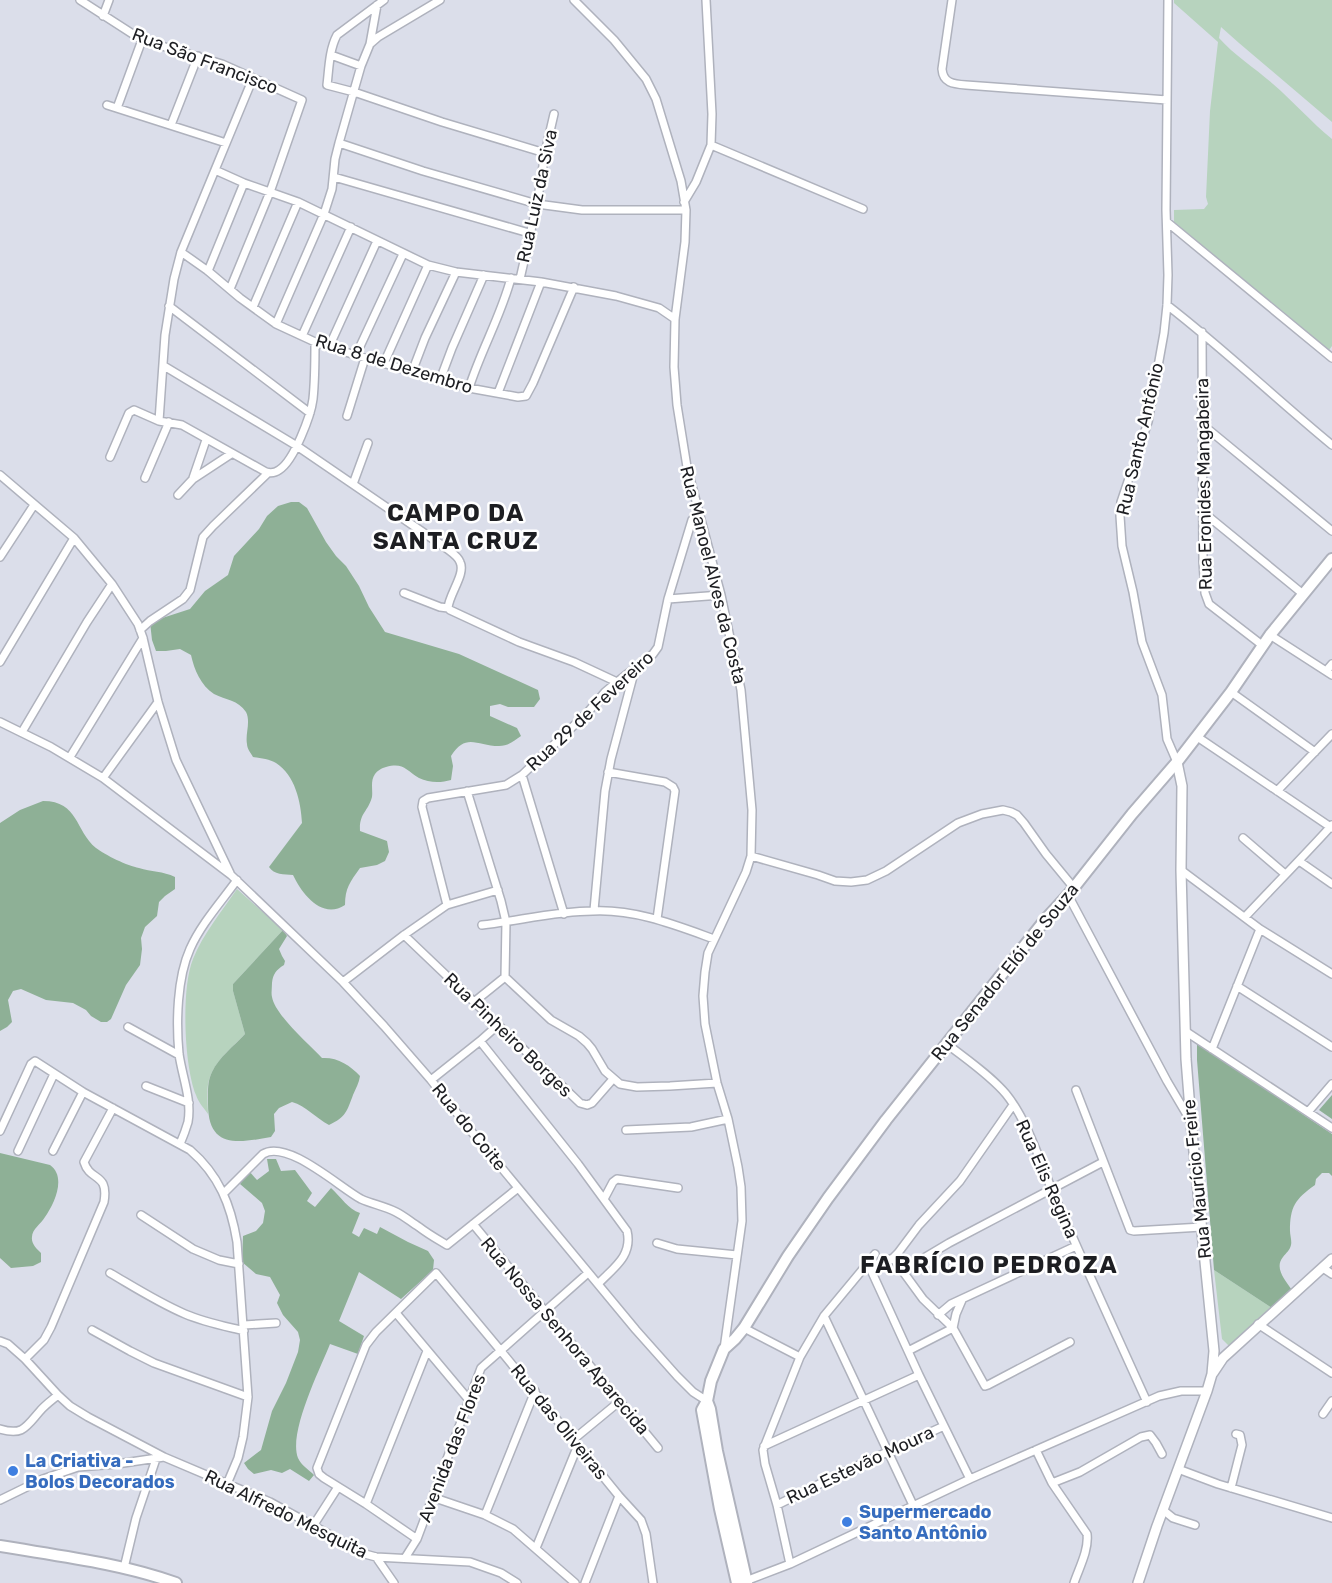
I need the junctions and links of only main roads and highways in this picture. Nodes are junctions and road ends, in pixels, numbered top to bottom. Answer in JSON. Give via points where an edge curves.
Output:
{"nodes":[{"id":1,"x":1332,"y":560,"type":"edge"},
{"id":2,"x":0,"y":1546,"type":"edge"},
{"id":3,"x":177,"y":1583,"type":"edge"},
{"id":4,"x":743,"y":1583,"type":"edge"}],
"edges":[{"from":1,"to":4,"type":"main road","name":"Rua Senador Elói de Souza","via":[[1262,645],[1177,762],[1045,920],[856,1159],[788,1256],[744,1328],[724,1349],[702,1410]]},
{"from":2,"to":3,"type":"main road","via":[[124,1568]]}]}
